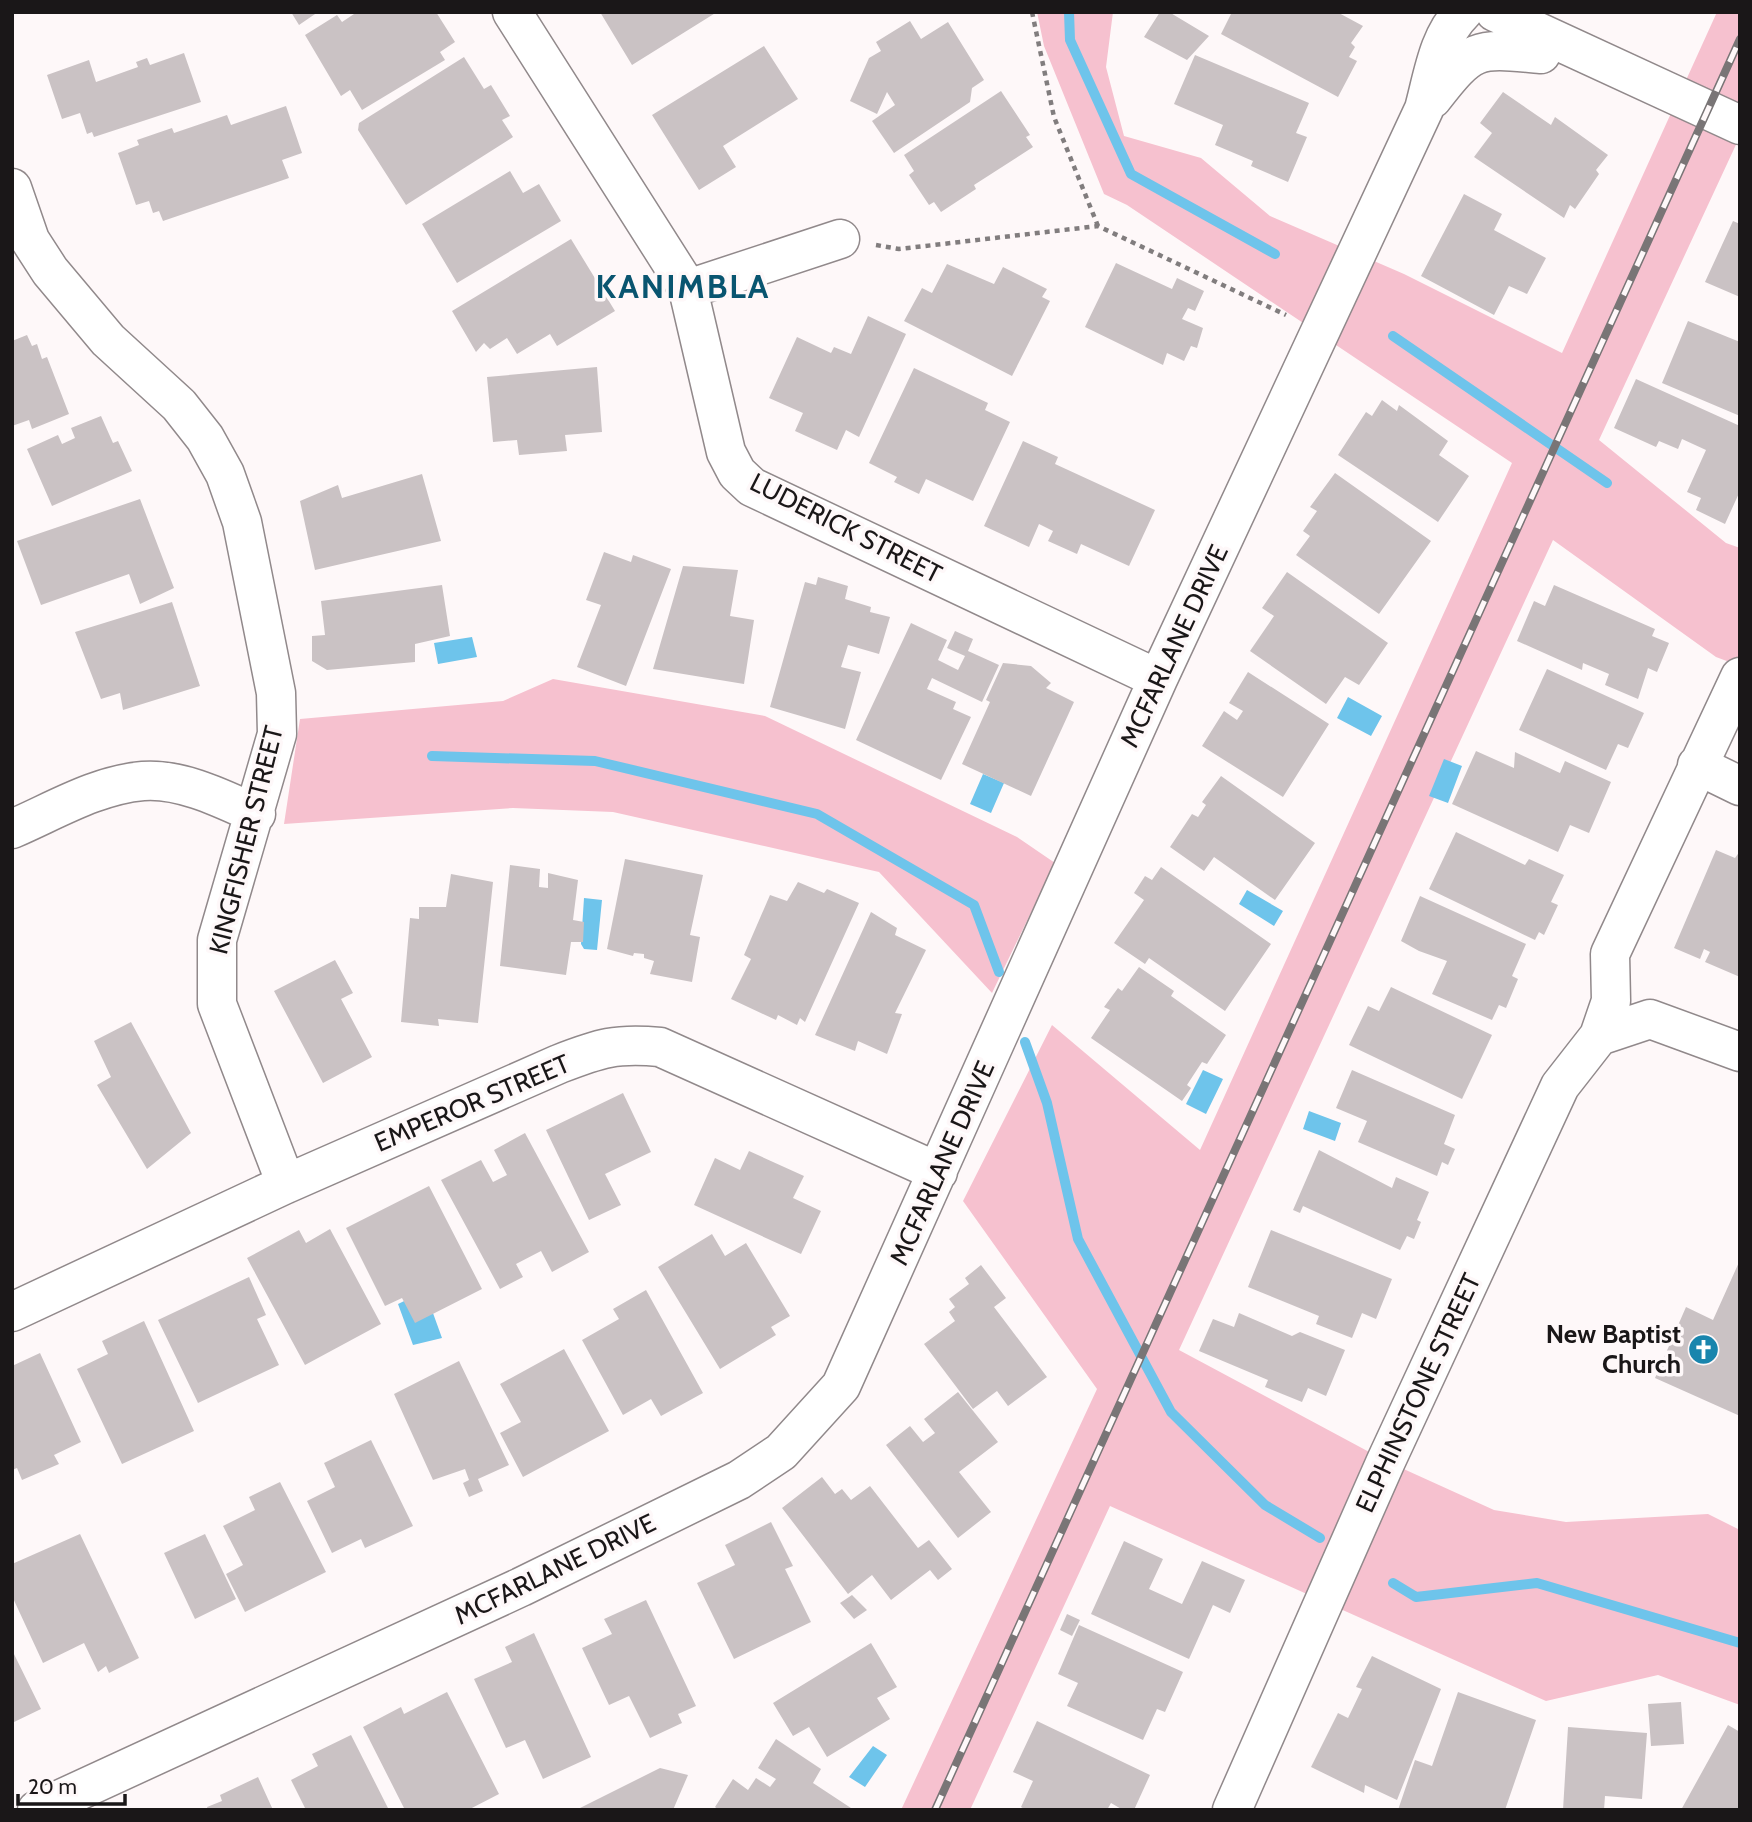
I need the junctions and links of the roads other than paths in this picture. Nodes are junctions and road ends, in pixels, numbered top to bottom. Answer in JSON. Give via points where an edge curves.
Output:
{"nodes":[{"id":1,"x":512,"y":12,"type":"edge"},
{"id":2,"x":1495,"y":12,"type":"edge"},
{"id":3,"x":1456,"y":14,"type":"edge"},
{"id":4,"x":1541,"y":54,"type":"junction"},
{"id":5,"x":1600,"y":62,"type":"junction"},
{"id":6,"x":1424,"y":109,"type":"junction"},
{"id":7,"x":1740,"y":125,"type":"edge"},
{"id":8,"x":12,"y":188,"type":"edge"},
{"id":9,"x":840,"y":239,"type":"road end"},
{"id":10,"x":688,"y":289,"type":"junction"},
{"id":11,"x":1740,"y":677,"type":"edge"},
{"id":12,"x":1158,"y":679,"type":"junction"},
{"id":13,"x":1698,"y":765,"type":"junction"},
{"id":14,"x":1740,"y":786,"type":"edge"},
{"id":15,"x":256,"y":814,"type":"junction"},
{"id":16,"x":12,"y":829,"type":"edge"},
{"id":17,"x":1611,"y":978,"type":"junction"},
{"id":18,"x":1650,"y":1019,"type":"junction"},
{"id":19,"x":1599,"y":1036,"type":"junction"},
{"id":20,"x":1740,"y":1052,"type":"edge"},
{"id":21,"x":938,"y":1172,"type":"junction"},
{"id":22,"x":286,"y":1184,"type":"junction"},
{"id":23,"x":12,"y":1312,"type":"edge"},
{"id":24,"x":1239,"y":1808,"type":"edge"},
{"id":25,"x":37,"y":1810,"type":"edge"}],
"edges":[{"from":1,"to":10,"type":"street","name":"LUDERICK STREET"},
{"from":2,"to":5,"type":"street"},
{"from":3,"to":4,"type":"street"},
{"from":3,"to":6,"type":"street","name":"MCFARLANE DRIVE","via":[[1439,53]]},
{"from":4,"to":5,"type":"street"},
{"from":4,"to":6,"type":"street","name":"MCFARLANE DRIVE","via":[[1480,51],[1458,66]]},
{"from":5,"to":7,"type":"street"},
{"from":6,"to":12,"type":"street","name":"MCFARLANE DRIVE"},
{"from":8,"to":15,"type":"street","name":"KINGFISHER STREET","via":[[30,240],[50,271],[108,340],[179,405],[225,474],[242,522],[276,693],[277,734]]},
{"from":9,"to":10,"type":"street"},
{"from":10,"to":12,"type":"street","name":"LUDERICK STREET","via":[[726,452],[737,473],[752,487]]},
{"from":11,"to":13,"type":"street"},
{"from":12,"to":21,"type":"street","name":"MCFARLANE DRIVE"},
{"from":13,"to":14,"type":"street"},
{"from":13,"to":17,"type":"street","via":[[1610,954]]},
{"from":15,"to":16,"type":"street","via":[[213,795],[145,781],[78,798]]},
{"from":15,"to":22,"type":"street","name":"KINGFISHER STREET","via":[[217,940],[217,1004]]},
{"from":17,"to":18,"type":"street"},
{"from":17,"to":19,"type":"street","via":[[1611,1001]]},
{"from":18,"to":19,"type":"street"},
{"from":18,"to":20,"type":"street"},
{"from":19,"to":24,"type":"street","name":"ELPHINSTONE STREET","via":[[1560,1086],[1381,1473]]},
{"from":21,"to":22,"type":"street","name":"EMPEROR STREET","via":[[660,1047],[622,1044],[559,1064]]},
{"from":21,"to":25,"type":"street","name":"MCFARLANE DRIVE","via":[[841,1386],[781,1452],[740,1480],[520,1587]]},
{"from":22,"to":23,"type":"street","name":"EMPEROR STREET"}]}
